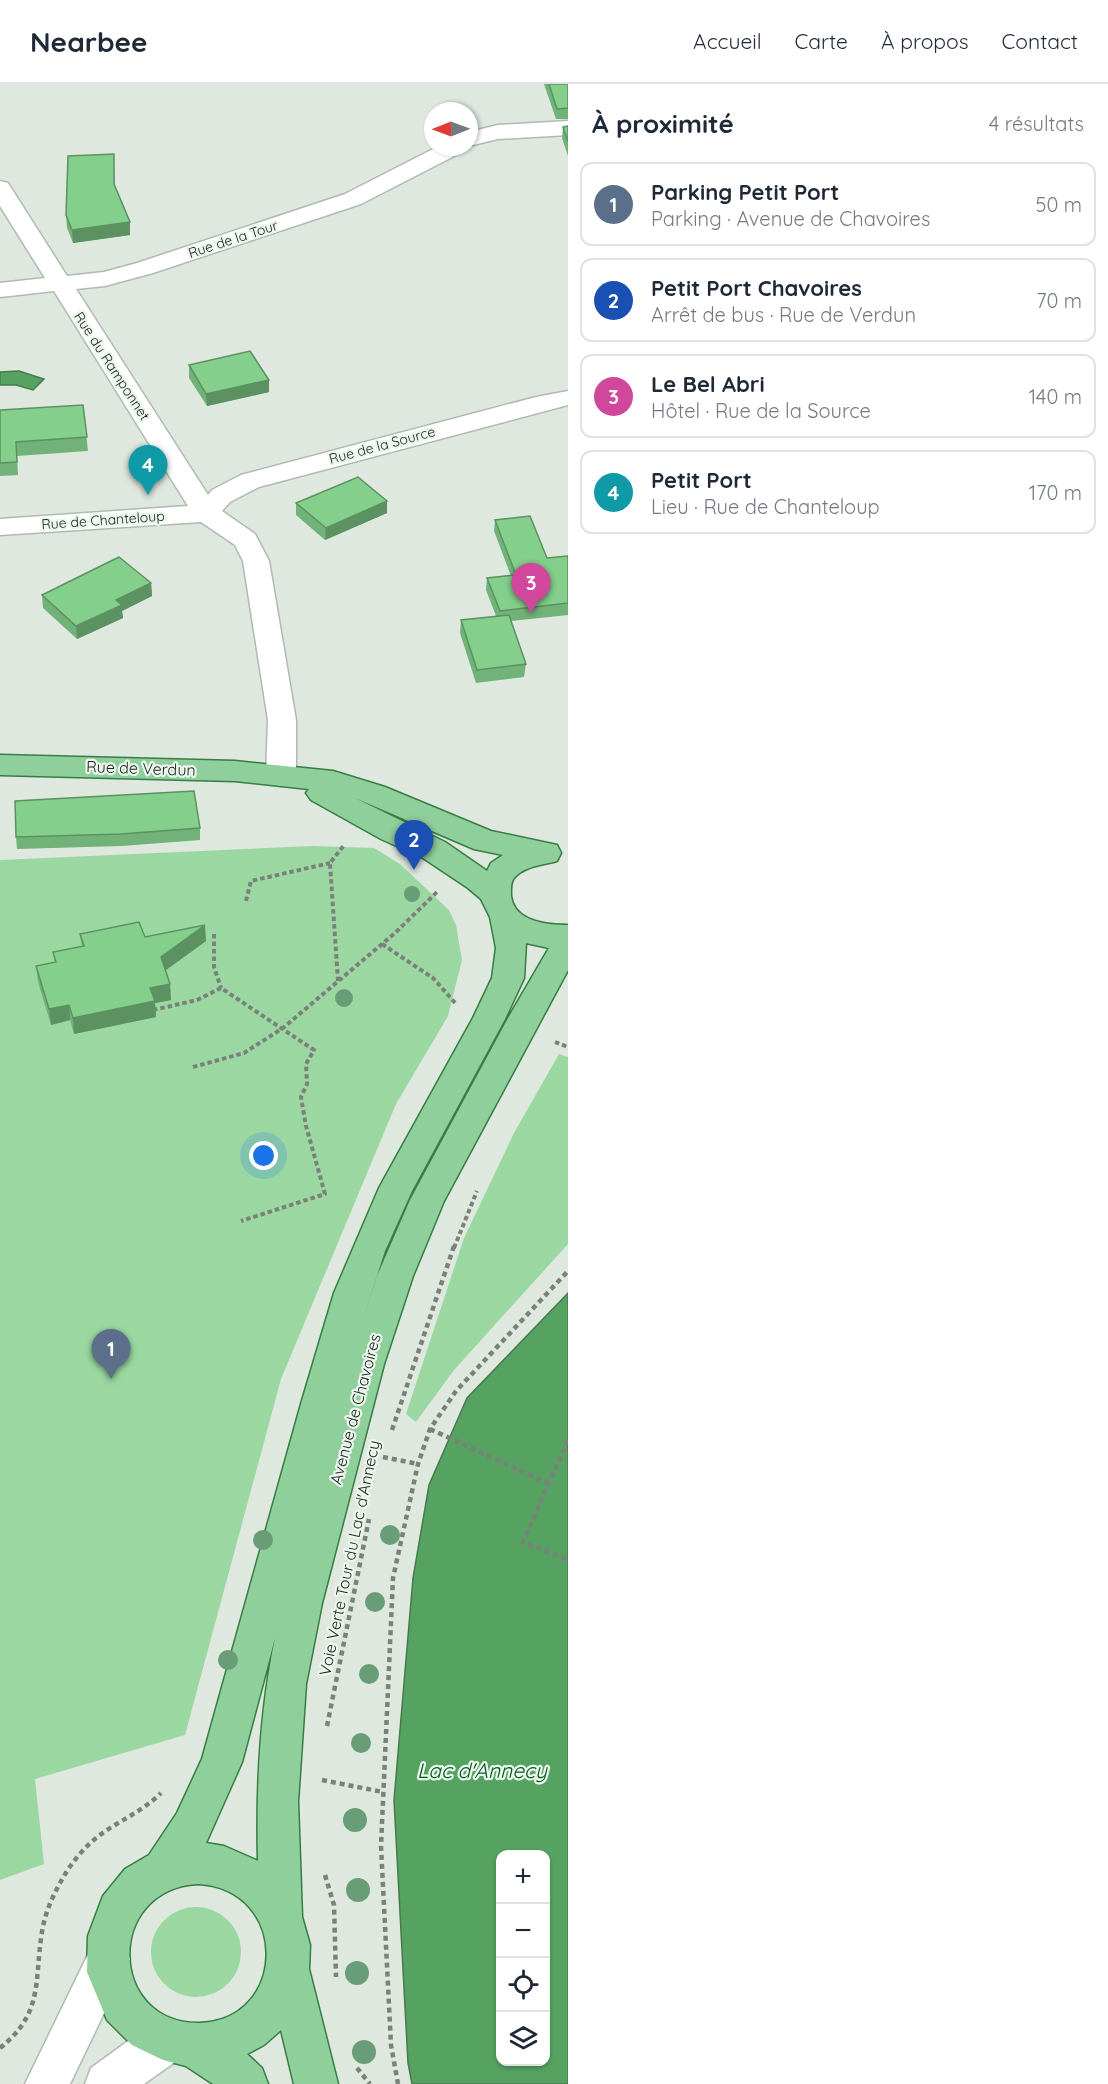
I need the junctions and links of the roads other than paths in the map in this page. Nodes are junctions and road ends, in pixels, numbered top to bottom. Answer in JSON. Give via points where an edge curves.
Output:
{"nodes":[{"id":1,"x":568,"y":128,"type":"edge"},
{"id":2,"x":478,"y":137,"type":"edge"},
{"id":3,"x":437,"y":156,"type":"edge"},
{"id":4,"x":0,"y":188,"type":"edge"},
{"id":5,"x":60,"y":285,"type":"junction"},
{"id":6,"x":0,"y":290,"type":"edge"},
{"id":7,"x":568,"y":398,"type":"edge"},
{"id":8,"x":206,"y":513,"type":"junction"},
{"id":9,"x":0,"y":527,"type":"edge"},
{"id":10,"x":0,"y":765,"type":"edge"},
{"id":11,"x":281,"y":776,"type":"junction"},
{"id":12,"x":560,"y":853,"type":"edge"},
{"id":13,"x":500,"y":906,"type":"junction"},
{"id":14,"x":568,"y":937,"type":"edge"},
{"id":15,"x":568,"y":942,"type":"edge"},
{"id":16,"x":164,"y":1870,"type":"junction"},
{"id":17,"x":281,"y":1916,"type":"junction"},
{"id":18,"x":108,"y":1959,"type":"junction"},
{"id":19,"x":286,"y":1968,"type":"junction"},
{"id":20,"x":181,"y":2043,"type":"junction"},
{"id":21,"x":47,"y":2084,"type":"edge"},
{"id":22,"x":107,"y":2084,"type":"edge"},
{"id":23,"x":246,"y":2084,"type":"edge"},
{"id":24,"x":316,"y":2084,"type":"edge"}],
"edges":[{"from":1,"to":2,"type":"street"},
{"from":3,"to":5,"type":"street","name":"Rue de la Tour","via":[[353,199],[145,268]]},
{"from":4,"to":5,"type":"street","name":"Rue du Ramponnet"},
{"from":5,"to":6,"type":"street","name":"Rue de la Tour"},
{"from":5,"to":8,"type":"street","name":"Rue du Ramponnet"},
{"from":7,"to":8,"type":"street","name":"Rue de la Source","via":[[250,480],[221,496]]},
{"from":8,"to":9,"type":"street","name":"Rue de Chanteloup"},
{"from":8,"to":11,"type":"street","name":"Rue du Ramponnet","via":[[246,540],[256,561],[282,720]]},
{"from":10,"to":11,"type":"main road","name":"Rue de Verdun","via":[[235,771]]},
{"from":11,"to":12,"type":"main road","name":"Rue de Verdun","via":[[333,781],[375,794],[485,842]]},
{"from":11,"to":13,"type":"main road","name":"Rue de Verdun","via":[[434,850],[461,867]]},
{"from":12,"to":13,"type":"main road","via":[[521,858],[507,867],[497,880]]},
{"from":13,"to":14,"type":"main road","name":"Rue de Verdun","via":[[516,927],[538,936]]},
{"from":13,"to":16,"type":"main road","via":[[512,948],[508,978],[400,1180],[368,1251],[321,1394],[222,1762],[192,1827]]},
{"from":15,"to":17,"type":"main road","name":"Avenue de Chavoires","via":[[438,1176],[405,1249],[370,1353],[289,1665],[277,1802]]},
{"from":16,"to":17,"type":"main road","via":[[201,1862],[238,1871],[259,1885]]},
{"from":16,"to":18,"type":"main road","via":[[140,1885],[123,1905],[112,1931]]},
{"from":17,"to":19,"type":"main road","via":[[288,1950]]},
{"from":18,"to":20,"type":"main road","via":[[114,1989],[129,2015],[153,2034]]},
{"from":18,"to":21,"type":"street"},
{"from":19,"to":20,"type":"main road","via":[[276,1999],[255,2024],[227,2040]]},
{"from":19,"to":24,"type":"main road"},
{"from":20,"to":22,"type":"street"},
{"from":20,"to":23,"type":"main road","via":[[230,2069]]}]}
